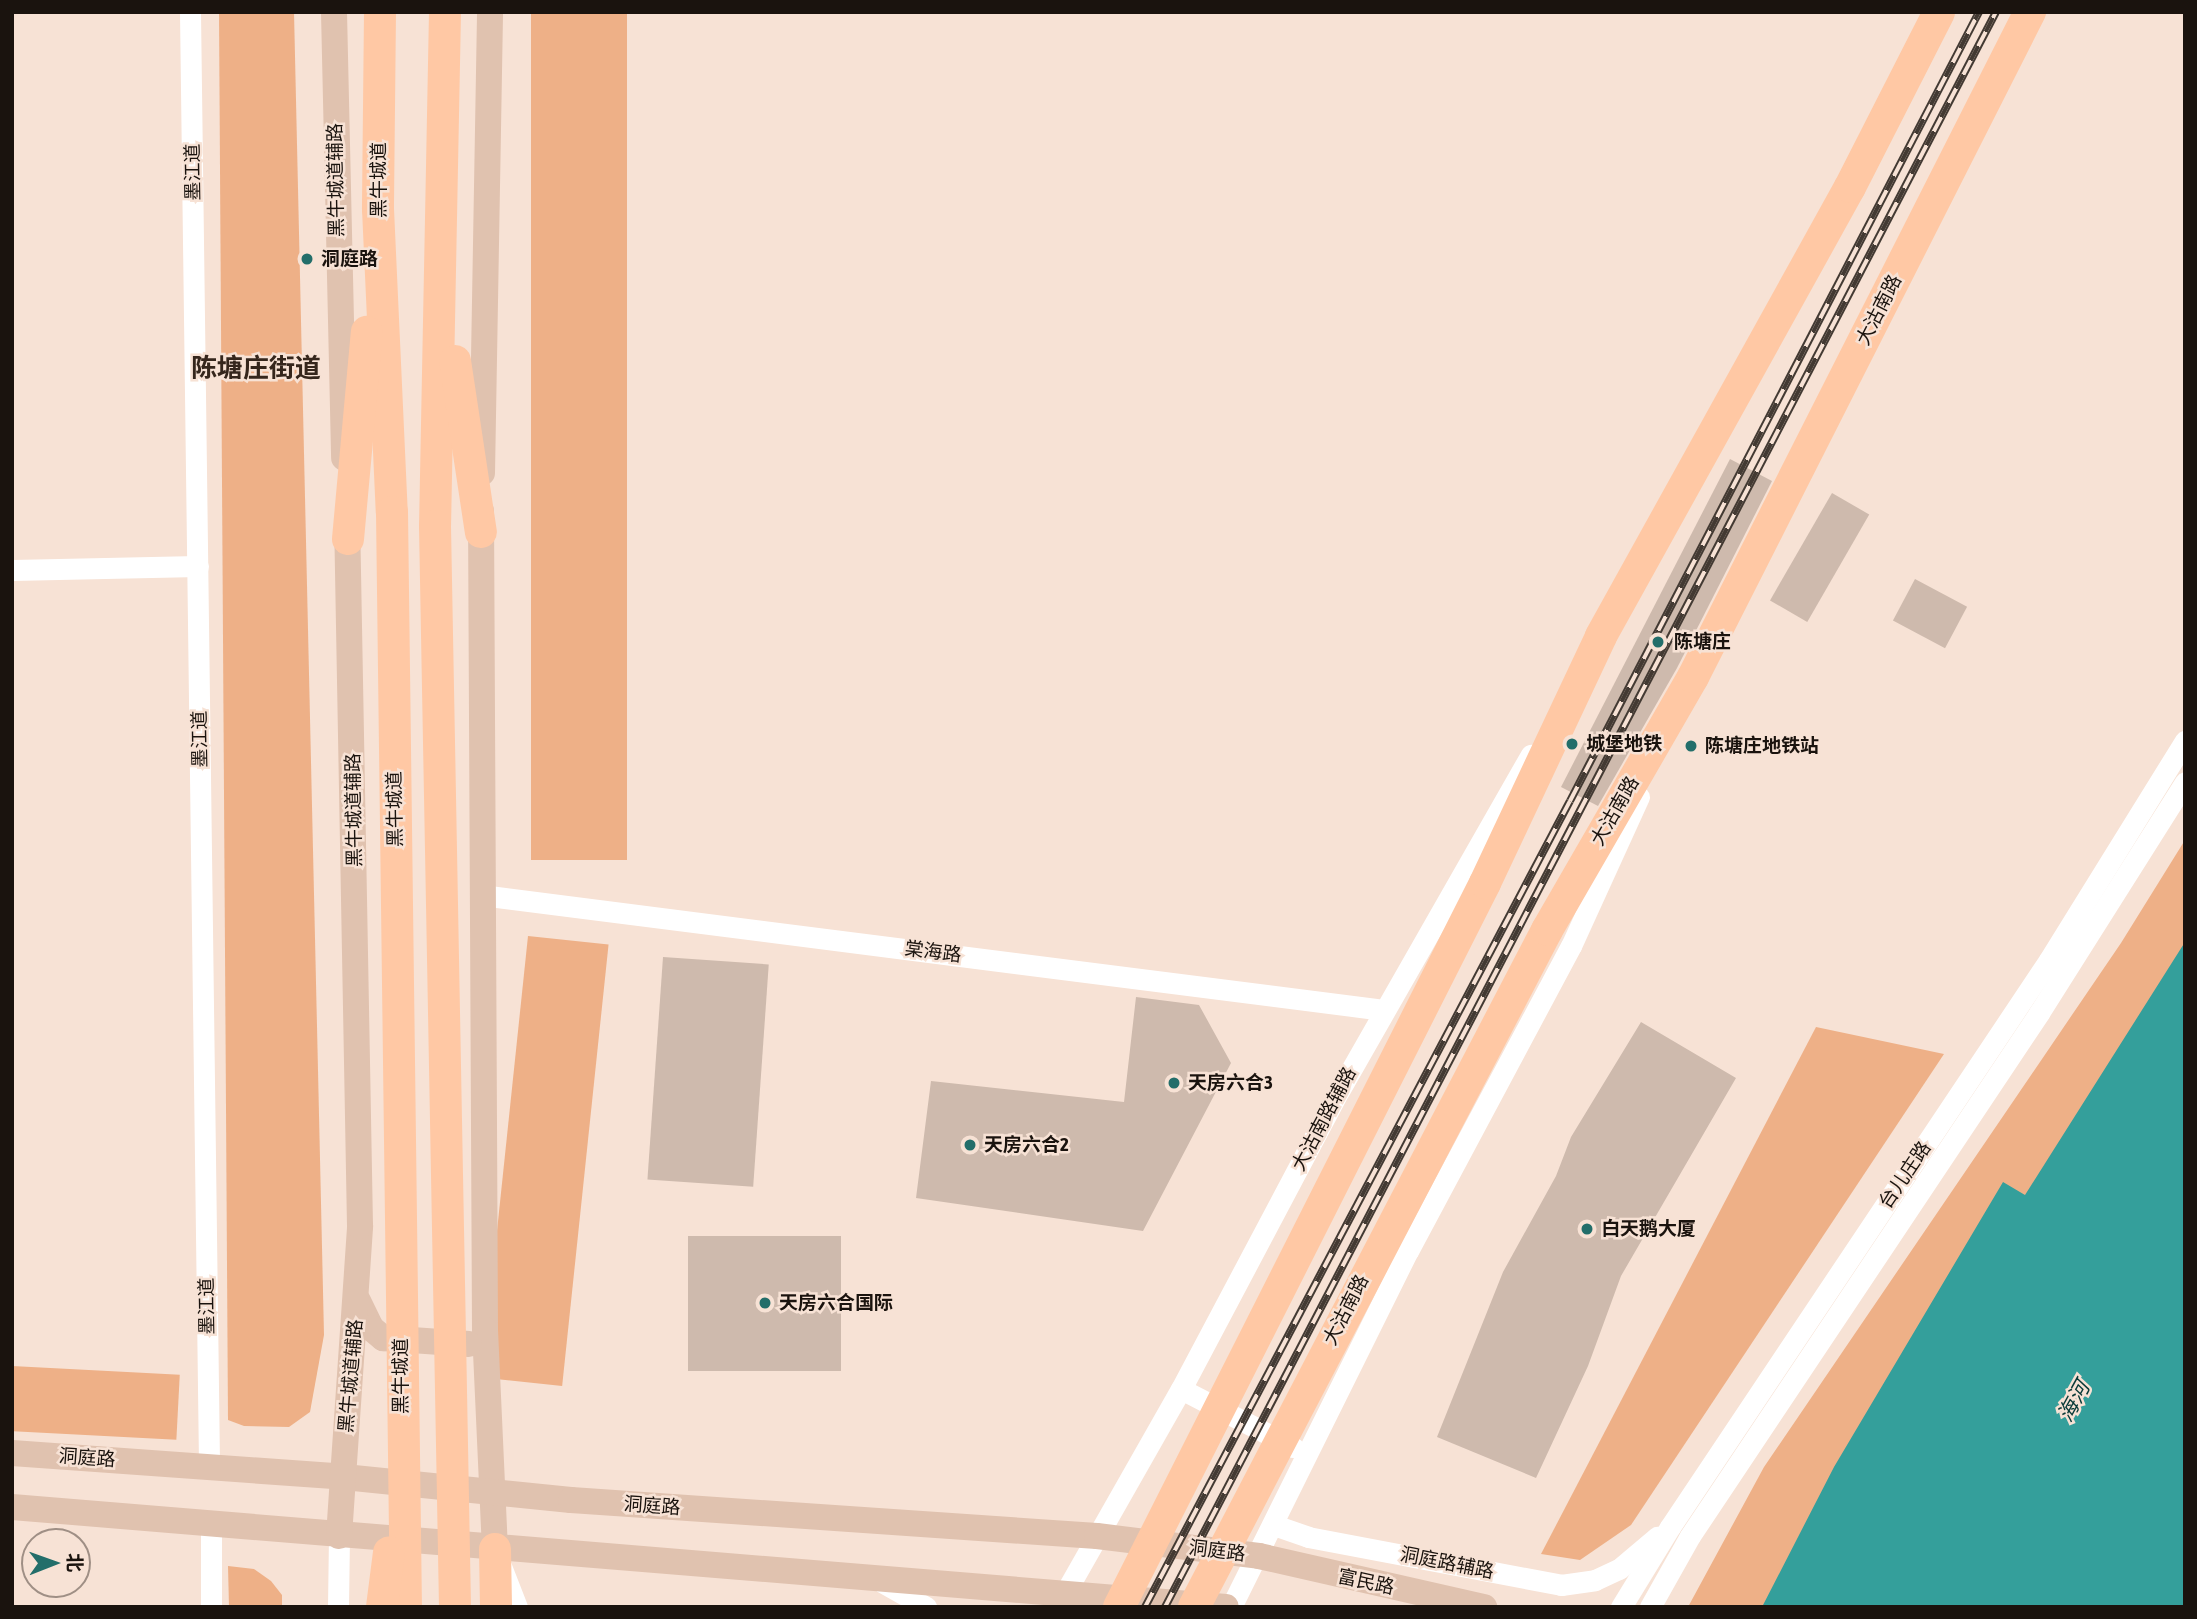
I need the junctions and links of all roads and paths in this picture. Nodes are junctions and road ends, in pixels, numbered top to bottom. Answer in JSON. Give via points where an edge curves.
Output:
{"nodes":[{"id":1,"x":190,"y":12,"type":"edge"},
{"id":2,"x":334,"y":12,"type":"edge"},
{"id":3,"x":380,"y":12,"type":"edge"},
{"id":4,"x":445,"y":12,"type":"edge"},
{"id":5,"x":490,"y":12,"type":"edge"},
{"id":6,"x":1939,"y":12,"type":"edge"},
{"id":7,"x":2030,"y":12,"type":"edge"},
{"id":8,"x":443,"y":192,"type":"junction"},
{"id":9,"x":379,"y":209,"type":"junction"},
{"id":10,"x":481,"y":532,"type":"junction"},
{"id":11,"x":348,"y":539,"type":"junction"},
{"id":12,"x":198,"y":566,"type":"junction"},
{"id":13,"x":12,"y":569,"type":"edge"},
{"id":14,"x":1601,"y":636,"type":"junction"},
{"id":15,"x":1693,"y":677,"type":"junction"},
{"id":16,"x":2185,"y":741,"type":"edge"},
{"id":17,"x":2185,"y":782,"type":"edge"},
{"id":18,"x":481,"y":895,"type":"junction"},
{"id":19,"x":1384,"y":1010,"type":"junction"},
{"id":20,"x":357,"y":1299,"type":"junction"},
{"id":21,"x":485,"y":1330,"type":"junction"},
{"id":22,"x":1181,"y":1389,"type":"junction"},
{"id":23,"x":12,"y":1453,"type":"edge"},
{"id":24,"x":1307,"y":1454,"type":"junction"},
{"id":25,"x":401,"y":1457,"type":"junction"},
{"id":26,"x":209,"y":1466,"type":"junction"},
{"id":27,"x":344,"y":1477,"type":"junction"},
{"id":28,"x":494,"y":1491,"type":"junction"},
{"id":29,"x":12,"y":1507,"type":"edge"},
{"id":30,"x":211,"y":1525,"type":"junction"},
{"id":31,"x":1274,"y":1525,"type":"junction"},
{"id":32,"x":1670,"y":1527,"type":"junction"},
{"id":33,"x":339,"y":1536,"type":"junction"},
{"id":34,"x":1097,"y":1536,"type":"junction"},
{"id":35,"x":495,"y":1549,"type":"junction"},
{"id":36,"x":1259,"y":1556,"type":"junction"},
{"id":37,"x":1290,"y":1565,"type":"joint"},
{"id":38,"x":876,"y":1580,"type":"junction"},
{"id":39,"x":1061,"y":1600,"type":"edge"},
{"id":40,"x":212,"y":1607,"type":"edge"},
{"id":41,"x":338,"y":1607,"type":"edge"},
{"id":42,"x":382,"y":1607,"type":"edge"},
{"id":43,"x":406,"y":1607,"type":"edge"},
{"id":44,"x":455,"y":1607,"type":"edge"},
{"id":45,"x":496,"y":1607,"type":"edge"},
{"id":46,"x":517,"y":1607,"type":"edge"},
{"id":47,"x":926,"y":1607,"type":"edge"},
{"id":48,"x":1119,"y":1607,"type":"edge"},
{"id":49,"x":1194,"y":1607,"type":"edge"},
{"id":50,"x":1228,"y":1607,"type":"edge"},
{"id":51,"x":1483,"y":1607,"type":"edge"},
{"id":52,"x":1621,"y":1607,"type":"edge"},
{"id":53,"x":1650,"y":1607,"type":"edge"}],
"edges":[{"from":1,"to":12,"type":"street","name":"墨江道"},
{"from":2,"to":11,"type":"main road","name":"黑牛城道辅路","via":[[337,290]]},
{"from":3,"to":9,"type":"highway","name":"黑牛城道"},
{"from":4,"to":8,"type":"highway"},
{"from":5,"to":10,"type":"main road"},
{"from":6,"to":14,"type":"highway","via":[[1850,187]]},
{"from":7,"to":15,"type":"highway","name":"大沽南路"},
{"from":8,"to":10,"type":"highway","via":[[457,390]]},
{"from":8,"to":44,"type":"highway","via":[[435,526]]},
{"from":9,"to":11,"type":"highway"},
{"from":9,"to":25,"type":"highway","name":"黑牛城道","via":[[392,512]]},
{"from":10,"to":18,"type":"main road"},
{"from":11,"to":20,"type":"main road","name":"黑牛城道辅路","via":[[360,1226]]},
{"from":12,"to":13,"type":"street"},
{"from":12,"to":26,"type":"street","name":"墨江道"},
{"from":14,"to":19,"type":"street","name":"大沽南路辅路"},
{"from":14,"to":48,"type":"highway","via":[[1485,883]]},
{"from":15,"to":24,"type":"street","via":[[1571,946],[1408,1251]]},
{"from":15,"to":49,"type":"highway","name":"大沽南路","via":[[1547,930]]},
{"from":16,"to":32,"type":"street","name":"台儿庄路","via":[[2049,960]]},
{"from":17,"to":53,"type":"street","name":"台儿庄路","via":[[2039,1013],[1697,1525]]},
{"from":18,"to":19,"type":"street","name":"棠海路"},
{"from":18,"to":21,"type":"main road"},
{"from":19,"to":22,"type":"street","name":"大沽南路辅路"},
{"from":20,"to":21,"type":"main road","via":[[370,1328],[383,1338],[468,1345]]},
{"from":20,"to":27,"type":"main road","name":"黑牛城道辅路"},
{"from":21,"to":28,"type":"main road"},
{"from":22,"to":24,"type":"street"},
{"from":22,"to":34,"type":"street","name":"大沽南路辅路"},
{"from":23,"to":26,"type":"main road","name":"洞庭路"},
{"from":24,"to":31,"type":"street"},
{"from":25,"to":42,"type":"highway"},
{"from":25,"to":43,"type":"highway","name":"黑牛城道"},
{"from":26,"to":27,"type":"main road","name":"洞庭路"},
{"from":27,"to":28,"type":"main road","name":"洞庭路"},
{"from":27,"to":33,"type":"main road","name":"黑牛城道辅路"},
{"from":28,"to":34,"type":"main road","name":"洞庭路"},
{"from":28,"to":35,"type":"main road"},
{"from":29,"to":30,"type":"main road"},
{"from":30,"to":33,"type":"main road"},
{"from":30,"to":40,"type":"street"},
{"from":31,"to":32,"type":"street","name":"洞庭路辅路","via":[[1308,1537],[1561,1585],[1595,1580],[1619,1569]]},
{"from":31,"to":36,"type":"street"},
{"from":32,"to":52,"type":"street","name":"台儿庄路"},
{"from":33,"to":35,"type":"main road"},
{"from":33,"to":41,"type":"street","name":"黑牛城道辅路"},
{"from":34,"to":36,"type":"main road","name":"洞庭路"},
{"from":34,"to":39,"type":"street","name":"大沽南路辅路"},
{"from":35,"to":38,"type":"main road"},
{"from":35,"to":45,"type":"highway"},
{"from":35,"to":46,"type":"street"},
{"from":36,"to":37,"type":"main road","name":"洞庭路"},
{"from":36,"to":50,"type":"street"},
{"from":37,"to":51,"type":"main road","name":"富民路"},
{"from":38,"to":39,"type":"main road"},
{"from":38,"to":47,"type":"street"},
{"from":39,"to":50,"type":"main road"}]}
